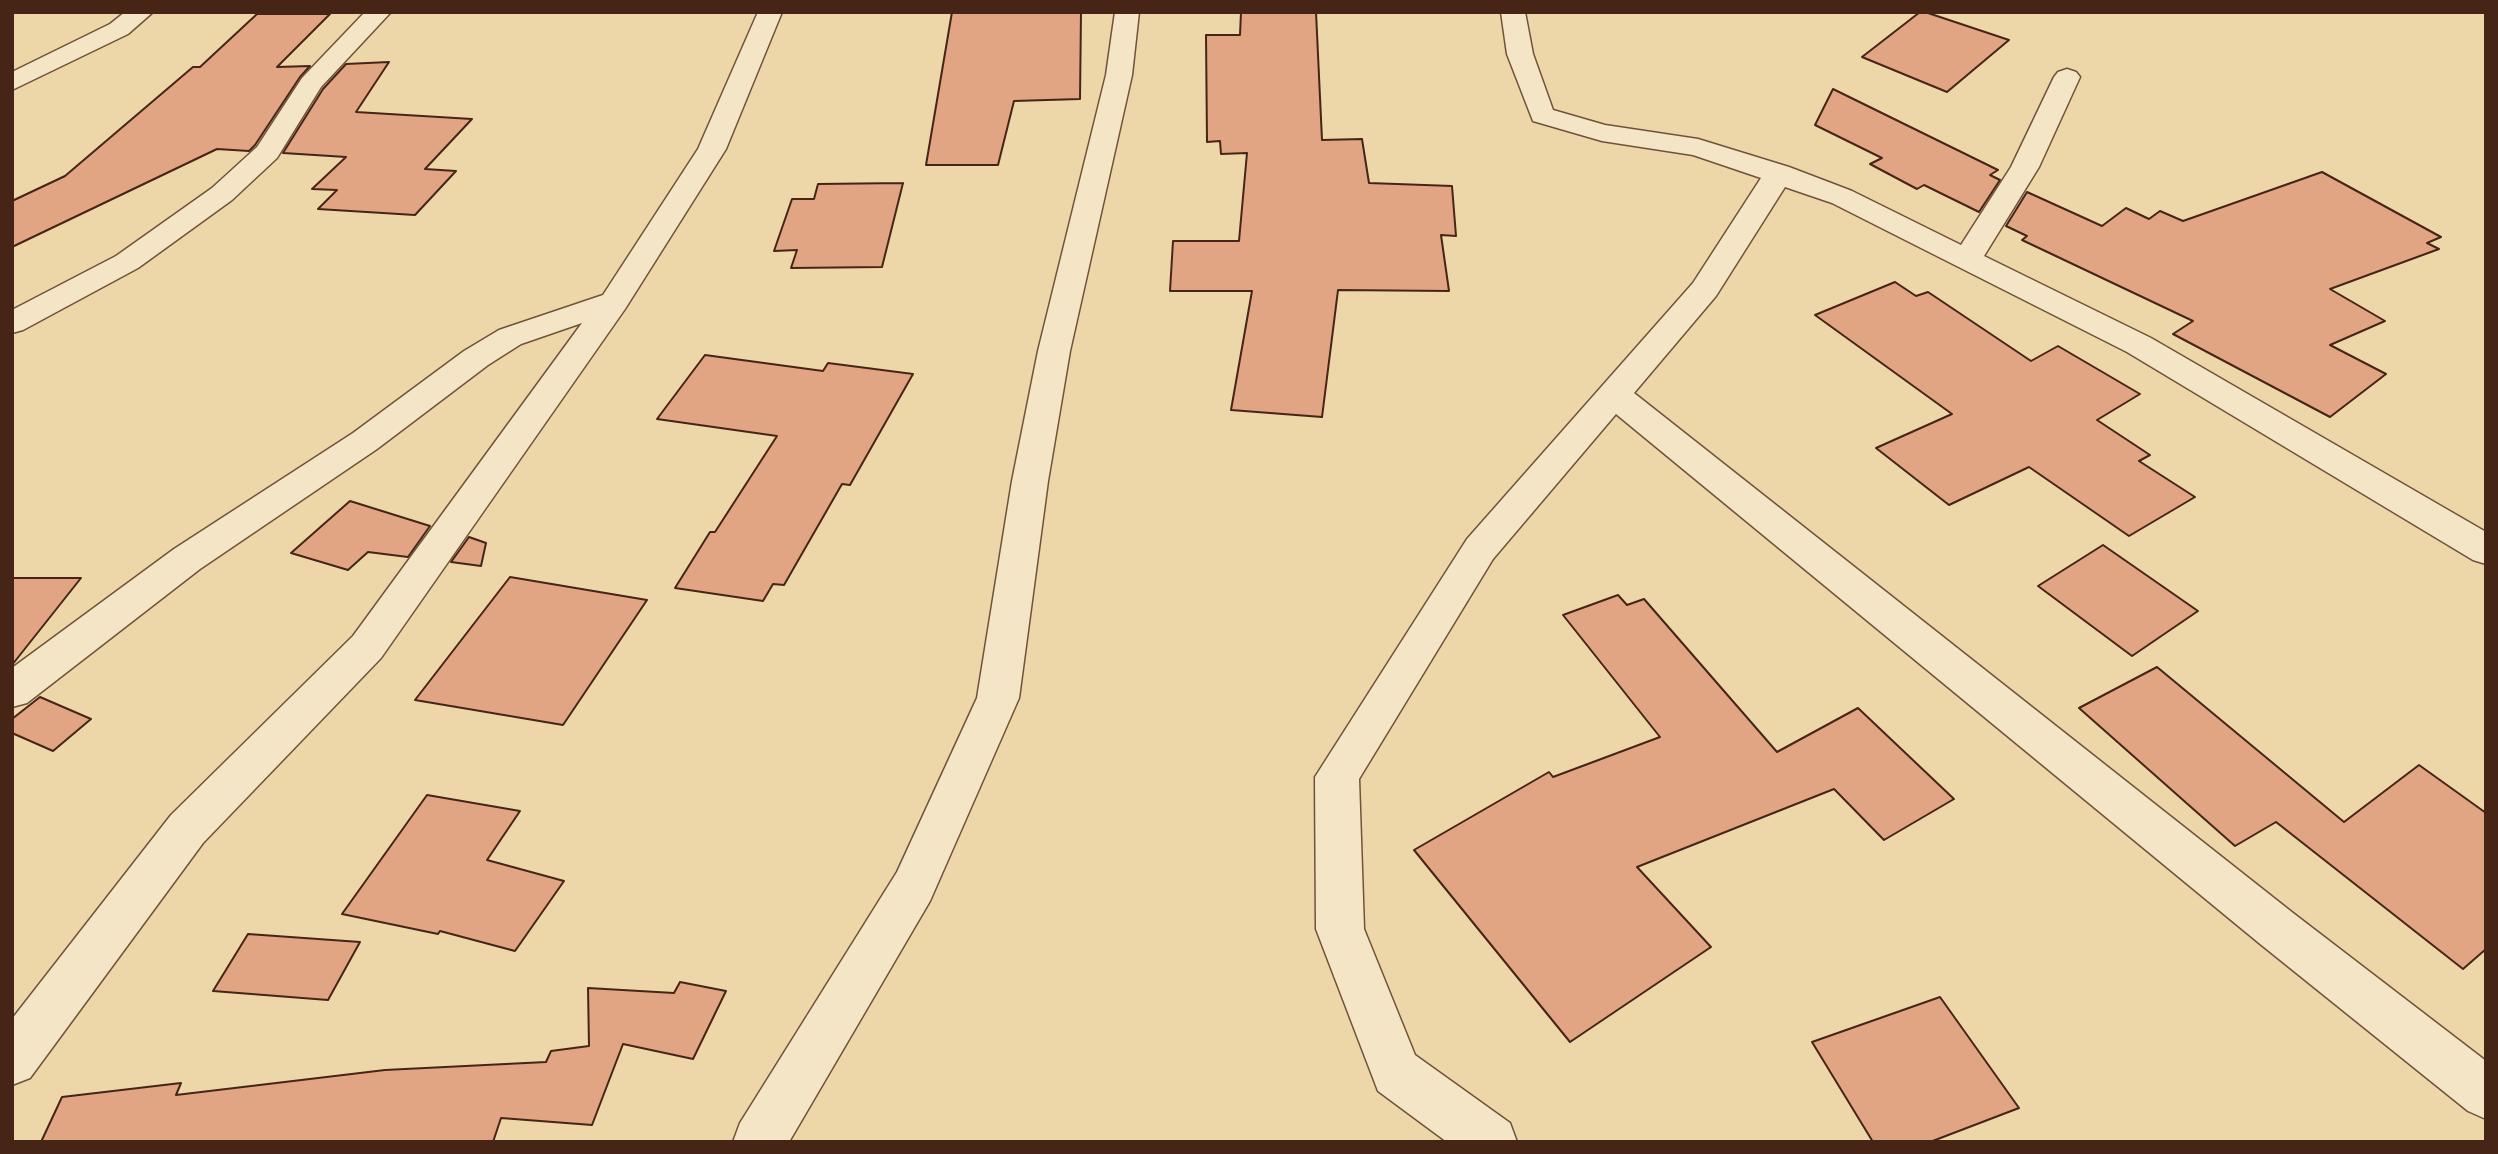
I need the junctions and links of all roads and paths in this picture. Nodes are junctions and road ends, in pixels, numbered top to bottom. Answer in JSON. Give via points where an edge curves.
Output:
{"nodes":[{"id":1,"x":141,"y":12,"type":"edge"},
{"id":2,"x":379,"y":12,"type":"edge"},
{"id":3,"x":770,"y":12,"type":"edge"},
{"id":4,"x":1127,"y":12,"type":"edge"},
{"id":5,"x":1513,"y":12,"type":"edge"},
{"id":6,"x":2067,"y":77,"type":"dead end"},
{"id":7,"x":12,"y":82,"type":"edge"},
{"id":8,"x":1779,"y":173,"type":"junction"},
{"id":9,"x":1968,"y":258,"type":"junction"},
{"id":10,"x":614,"y":302,"type":"junction"},
{"id":11,"x":12,"y":323,"type":"edge"},
{"id":12,"x":1614,"y":394,"type":"junction"},
{"id":13,"x":2486,"y":550,"type":"edge"},
{"id":14,"x":12,"y":691,"type":"edge"},
{"id":15,"x":12,"y":1060,"type":"edge"},
{"id":16,"x":2486,"y":1093,"type":"edge"},
{"id":17,"x":759,"y":1142,"type":"edge"},
{"id":18,"x":1491,"y":1142,"type":"edge"}],
"edges":[{"from":1,"to":7,"type":"street","via":[[119,29]]},
{"from":2,"to":11,"type":"street","via":[[311,83],[267,152],[222,194],[127,262]]},
{"from":3,"to":10,"type":"street","via":[[712,149]]},
{"from":4,"to":17,"type":"street","via":[[1119,75],[1054,351],[998,698],[914,887]]},
{"from":5,"to":8,"type":"street","via":[[1520,54],[1542,115],[1602,133],[1698,147]]},
{"from":6,"to":9,"type":"street","via":[[2025,167]]},
{"from":8,"to":9,"type":"street","via":[[1842,197]]},
{"from":8,"to":12,"type":"street","via":[[1705,289]]},
{"from":9,"to":13,"type":"street","via":[[2139,345]]},
{"from":10,"to":14,"type":"street","via":[[510,338],[475,358],[365,441],[187,559]]},
{"from":10,"to":15,"type":"street","via":[[367,647],[187,829]]},
{"from":12,"to":16,"type":"street"},
{"from":12,"to":18,"type":"street","via":[[1480,549],[1337,777],[1340,929],[1396,1073]]}]}
